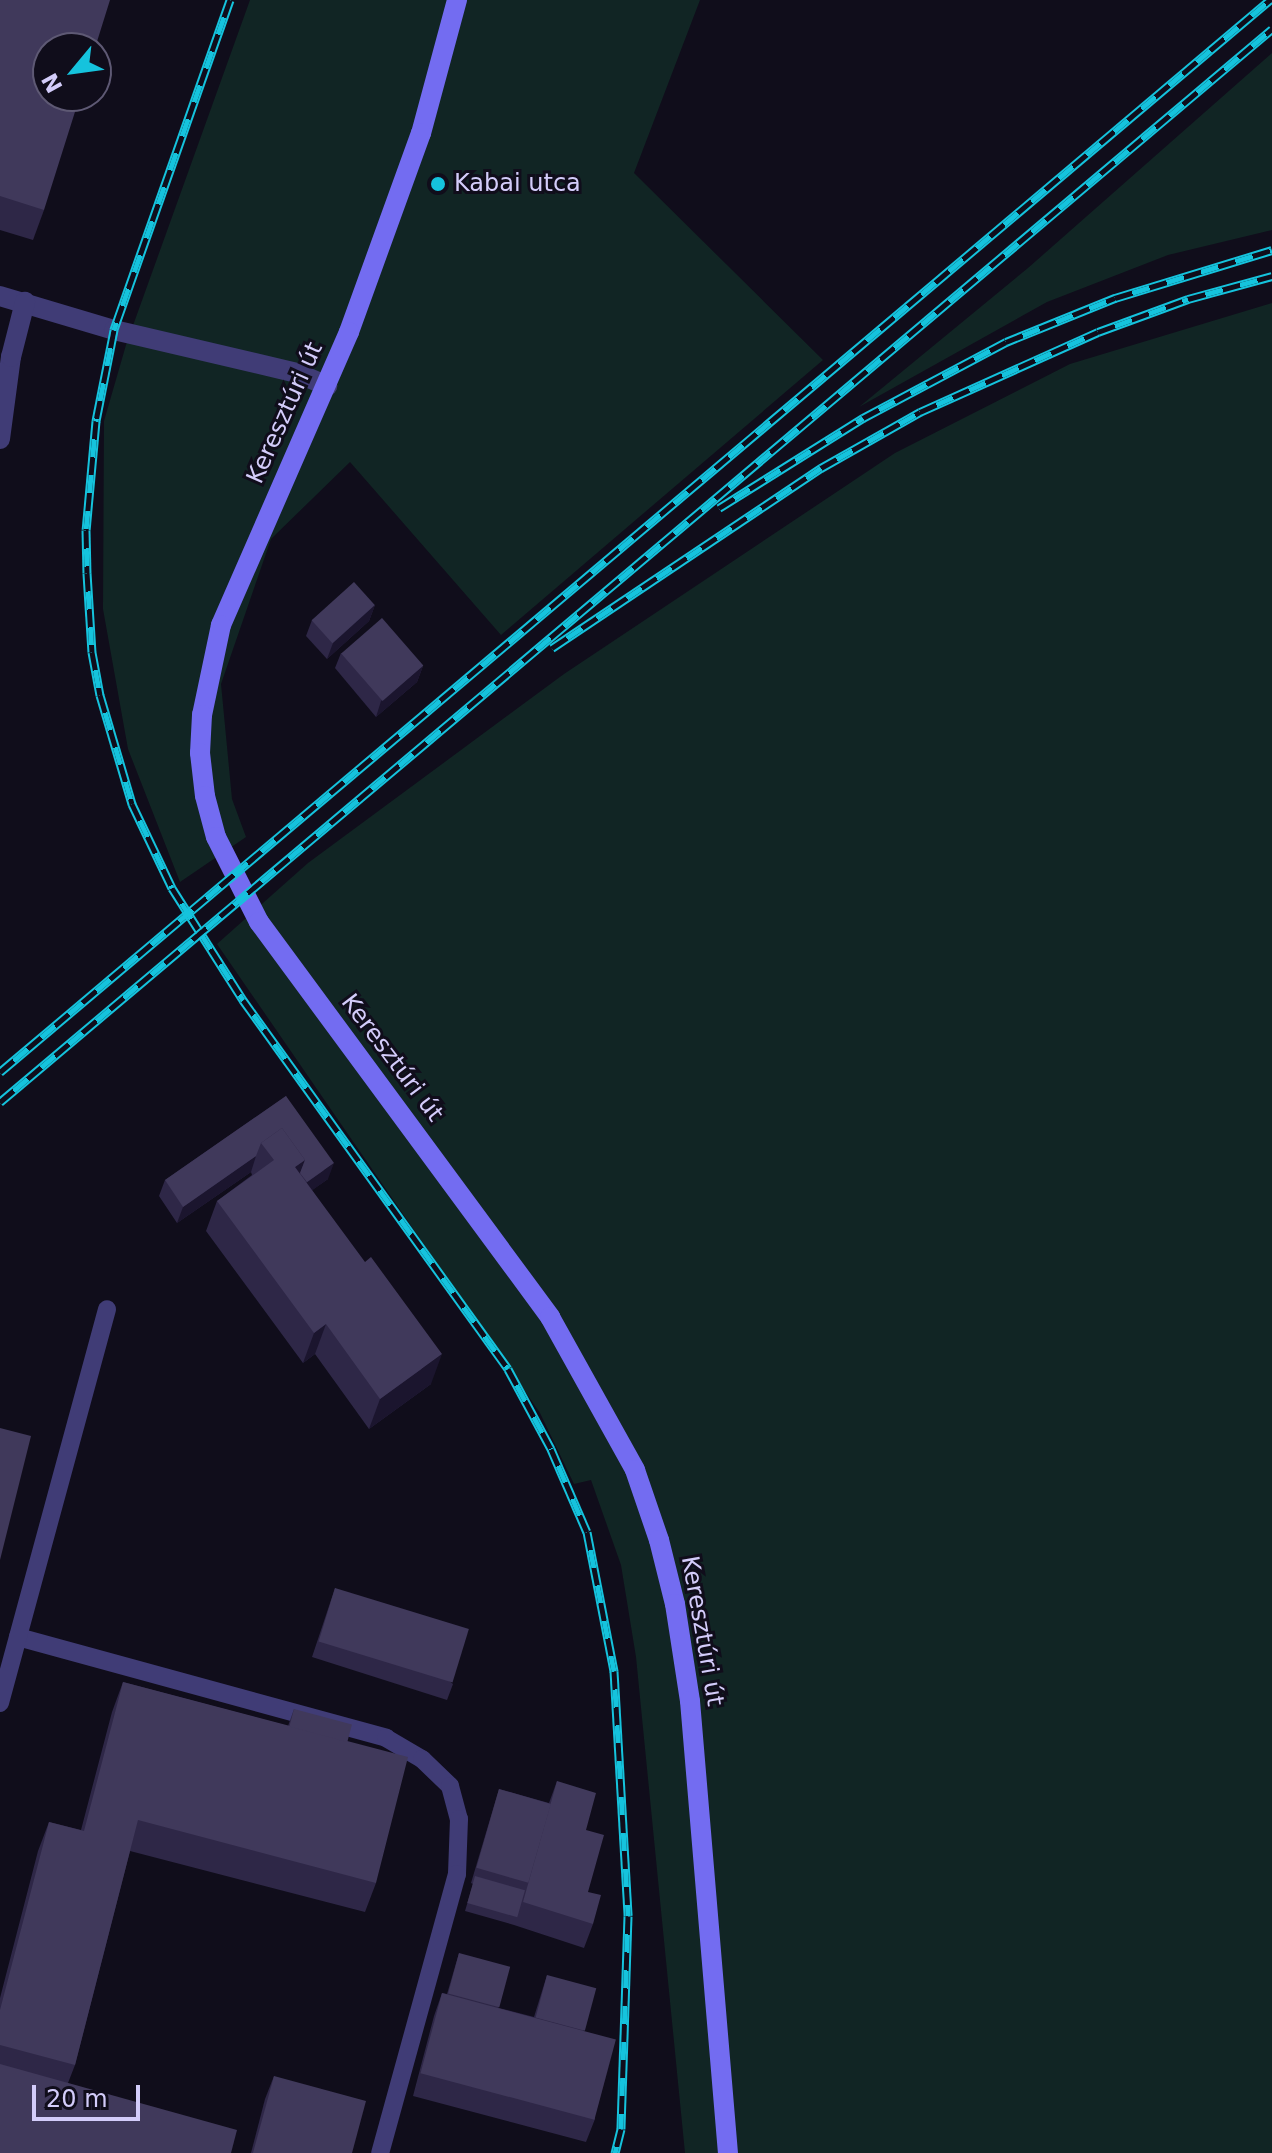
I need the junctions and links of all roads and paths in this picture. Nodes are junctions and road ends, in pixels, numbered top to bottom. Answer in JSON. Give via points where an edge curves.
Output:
{"nodes":[{"id":1,"x":457,"y":0,"type":"edge"},
{"id":2,"x":0,"y":296,"type":"edge"},
{"id":3,"x":25,"y":302,"type":"junction"},
{"id":4,"x":327,"y":386,"type":"junction"},
{"id":5,"x":0,"y":439,"type":"edge"},
{"id":6,"x":107,"y":1309,"type":"dead end"},
{"id":7,"x":18,"y":1637,"type":"junction"},
{"id":8,"x":0,"y":1703,"type":"edge"},
{"id":9,"x":380,"y":2153,"type":"edge"},
{"id":10,"x":728,"y":2153,"type":"edge"}],
"edges":[{"from":1,"to":4,"type":"main road","name":"Keresztúri út","via":[[421,133]]},
{"from":2,"to":3,"type":"street"},
{"from":3,"to":4,"type":"street","via":[[114,330],[297,373]]},
{"from":3,"to":5,"type":"street"},
{"from":4,"to":10,"type":"main road","name":"Keresztúri út","via":[[221,625],[202,715],[205,796],[216,837],[259,922],[550,1317],[635,1470],[675,1604],[690,1701]]},
{"from":6,"to":7,"type":"lane"},
{"from":7,"to":8,"type":"lane"},
{"from":7,"to":9,"type":"lane","via":[[386,1738],[422,1759],[450,1786],[459,1819],[457,1874]]}]}
